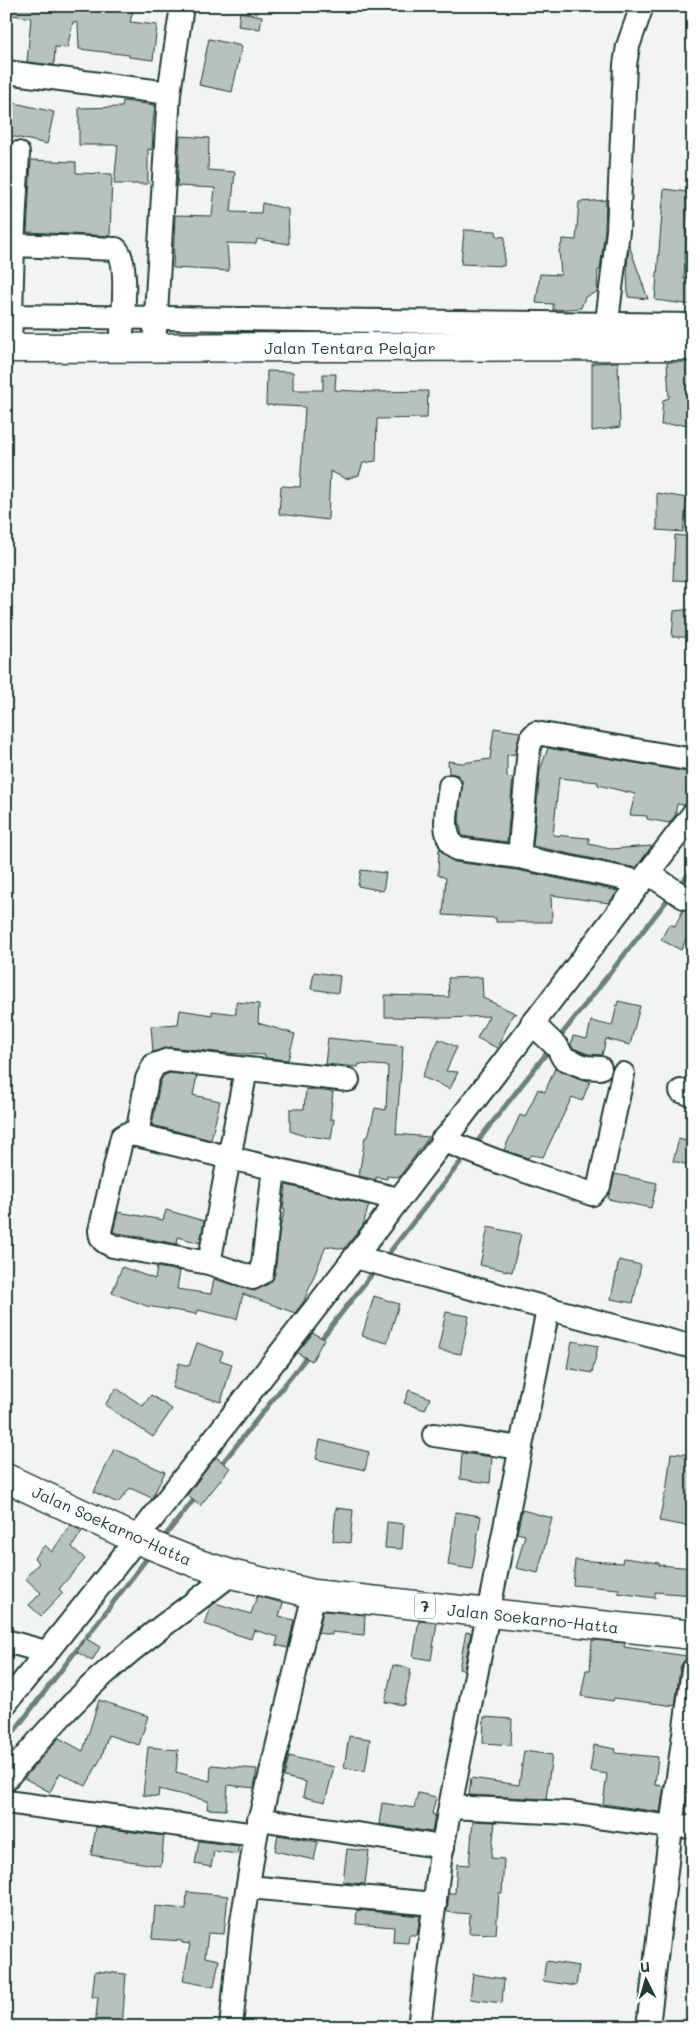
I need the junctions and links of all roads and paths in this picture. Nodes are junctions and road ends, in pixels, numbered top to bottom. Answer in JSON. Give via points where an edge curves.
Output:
{"nodes":[{"id":1,"x":182,"y":6,"type":"edge"},
{"id":2,"x":642,"y":6,"type":"edge"},
{"id":3,"x":6,"y":72,"type":"edge"},
{"id":4,"x":169,"y":93,"type":"junction"},
{"id":5,"x":18,"y":153,"type":"dead end"},
{"id":6,"x":12,"y":245,"type":"junction"},
{"id":7,"x":9,"y":316,"type":"edge"},
{"id":8,"x":123,"y":318,"type":"junction"},
{"id":9,"x":155,"y":318,"type":"junction"},
{"id":10,"x":693,"y":325,"type":"edge"},
{"id":11,"x":605,"y":335,"type":"junction"},
{"id":12,"x":693,"y":346,"type":"edge"},
{"id":13,"x":8,"y":348,"type":"edge"},
{"id":14,"x":122,"y":348,"type":"junction"},
{"id":15,"x":156,"y":348,"type":"junction"},
{"id":16,"x":693,"y":760,"type":"edge"},
{"id":17,"x":450,"y":786,"type":"dead end"},
{"id":18,"x":693,"y":814,"type":"edge"},
{"id":19,"x":519,"y":857,"type":"junction"},
{"id":20,"x":645,"y":877,"type":"junction"},
{"id":21,"x":681,"y":895,"type":"edge"},
{"id":22,"x":544,"y":1035,"type":"junction"},
{"id":23,"x":600,"y":1068,"type":"dead end"},
{"id":24,"x":246,"y":1070,"type":"junction"},
{"id":25,"x":623,"y":1074,"type":"dead end"},
{"id":26,"x":348,"y":1080,"type":"dead end"},
{"id":27,"x":137,"y":1135,"type":"junction"},
{"id":28,"x":442,"y":1140,"type":"junction"},
{"id":29,"x":229,"y":1159,"type":"junction"},
{"id":30,"x":274,"y":1169,"type":"junction"},
{"id":31,"x":398,"y":1199,"type":"junction"},
{"id":32,"x":355,"y":1257,"type":"junction"},
{"id":33,"x":209,"y":1264,"type":"junction"},
{"id":34,"x":548,"y":1309,"type":"junction"},
{"id":35,"x":693,"y":1347,"type":"edge"},
{"id":36,"x":434,"y":1435,"type":"dead end"},
{"id":37,"x":521,"y":1448,"type":"junction"},
{"id":38,"x":6,"y":1478,"type":"edge"},
{"id":39,"x":149,"y":1545,"type":"junction"},
{"id":40,"x":231,"y":1574,"type":"junction"},
{"id":41,"x":314,"y":1594,"type":"junction"},
{"id":42,"x":487,"y":1614,"type":"junction"},
{"id":43,"x":693,"y":1635,"type":"edge"},
{"id":44,"x":6,"y":1641,"type":"edge"},
{"id":45,"x":46,"y":1652,"type":"junction"},
{"id":46,"x":693,"y":1670,"type":"edge"},
{"id":47,"x":6,"y":1703,"type":"edge"},
{"id":48,"x":6,"y":1779,"type":"edge"},
{"id":49,"x":6,"y":1802,"type":"edge"},
{"id":50,"x":450,"y":1807,"type":"junction"},
{"id":51,"x":682,"y":1826,"type":"edge"},
{"id":52,"x":258,"y":1827,"type":"junction"},
{"id":53,"x":443,"y":1847,"type":"junction"},
{"id":54,"x":248,"y":1887,"type":"junction"},
{"id":55,"x":435,"y":1904,"type":"junction"},
{"id":56,"x":231,"y":2027,"type":"edge"},
{"id":57,"x":419,"y":2027,"type":"edge"},
{"id":58,"x":648,"y":2027,"type":"edge"}],
"edges":[{"from":1,"to":4,"type":"street"},
{"from":2,"to":11,"type":"street","via":[[624,65],[618,232]]},
{"from":3,"to":4,"type":"street"},
{"from":4,"to":9,"type":"street"},
{"from":5,"to":6,"type":"street"},
{"from":6,"to":7,"type":"street"},
{"from":6,"to":8,"type":"street","via":[[116,248],[123,266]]},
{"from":7,"to":8,"type":"street"},
{"from":7,"to":13,"type":"street"},
{"from":8,"to":9,"type":"street"},
{"from":8,"to":14,"type":"street"},
{"from":9,"to":11,"type":"street"},
{"from":9,"to":15,"type":"street"},
{"from":10,"to":11,"type":"street"},
{"from":11,"to":12,"type":"main road","name":"Jalan Tentara Pelajar"},
{"from":11,"to":15,"type":"main road","name":"Jalan Tentara Pelajar"},
{"from":13,"to":14,"type":"main road","name":"Jalan Tentara Pelajar"},
{"from":14,"to":15,"type":"main road","name":"Jalan Tentara Pelajar"},
{"from":16,"to":19,"type":"street","via":[[536,733],[529,748]]},
{"from":17,"to":19,"type":"street","via":[[446,827],[449,843],[456,849]]},
{"from":18,"to":20,"type":"street"},
{"from":19,"to":20,"type":"street"},
{"from":20,"to":21,"type":"street"},
{"from":20,"to":22,"type":"street"},
{"from":22,"to":23,"type":"street","via":[[563,1058],[585,1067]]},
{"from":22,"to":28,"type":"street"},
{"from":24,"to":26,"type":"street"},
{"from":24,"to":27,"type":"street","via":[[168,1060],[154,1065],[147,1079]]},
{"from":24,"to":29,"type":"street"},
{"from":25,"to":28,"type":"street","via":[[599,1186],[592,1194]]},
{"from":27,"to":29,"type":"street"},
{"from":27,"to":33,"type":"street","via":[[122,1137],[100,1238],[113,1246]]},
{"from":28,"to":31,"type":"street"},
{"from":29,"to":30,"type":"street"},
{"from":29,"to":33,"type":"street"},
{"from":30,"to":31,"type":"street"},
{"from":30,"to":33,"type":"street","via":[[261,1275],[253,1278]]},
{"from":31,"to":32,"type":"street"},
{"from":32,"to":34,"type":"street"},
{"from":32,"to":39,"type":"street"},
{"from":34,"to":35,"type":"street"},
{"from":34,"to":37,"type":"street"},
{"from":36,"to":37,"type":"street"},
{"from":37,"to":42,"type":"street"},
{"from":38,"to":39,"type":"main road","name":"Jalan Soekarno-Hatta","number":"7"},
{"from":39,"to":40,"type":"main road","name":"Jalan Soekarno-Hatta","number":"7"},
{"from":39,"to":45,"type":"street"},
{"from":40,"to":41,"type":"main road","name":"Jalan Soekarno-Hatta","number":"7"},
{"from":40,"to":48,"type":"street","via":[[156,1629],[110,1668],[74,1701]]},
{"from":41,"to":42,"type":"main road","name":"Jalan Soekarno-Hatta","number":"7"},
{"from":41,"to":52,"type":"street"},
{"from":42,"to":43,"type":"main road","name":"Jalan Soekarno-Hatta","number":"7"},
{"from":42,"to":50,"type":"street"},
{"from":44,"to":45,"type":"street"},
{"from":45,"to":47,"type":"street"},
{"from":46,"to":51,"type":"street"},
{"from":49,"to":52,"type":"street"},
{"from":50,"to":51,"type":"street","via":[[568,1813]]},
{"from":50,"to":53,"type":"street"},
{"from":51,"to":58,"type":"street"},
{"from":52,"to":53,"type":"street"},
{"from":52,"to":54,"type":"street"},
{"from":53,"to":55,"type":"street"},
{"from":54,"to":55,"type":"street"},
{"from":54,"to":56,"type":"street"},
{"from":55,"to":57,"type":"street"}]}
